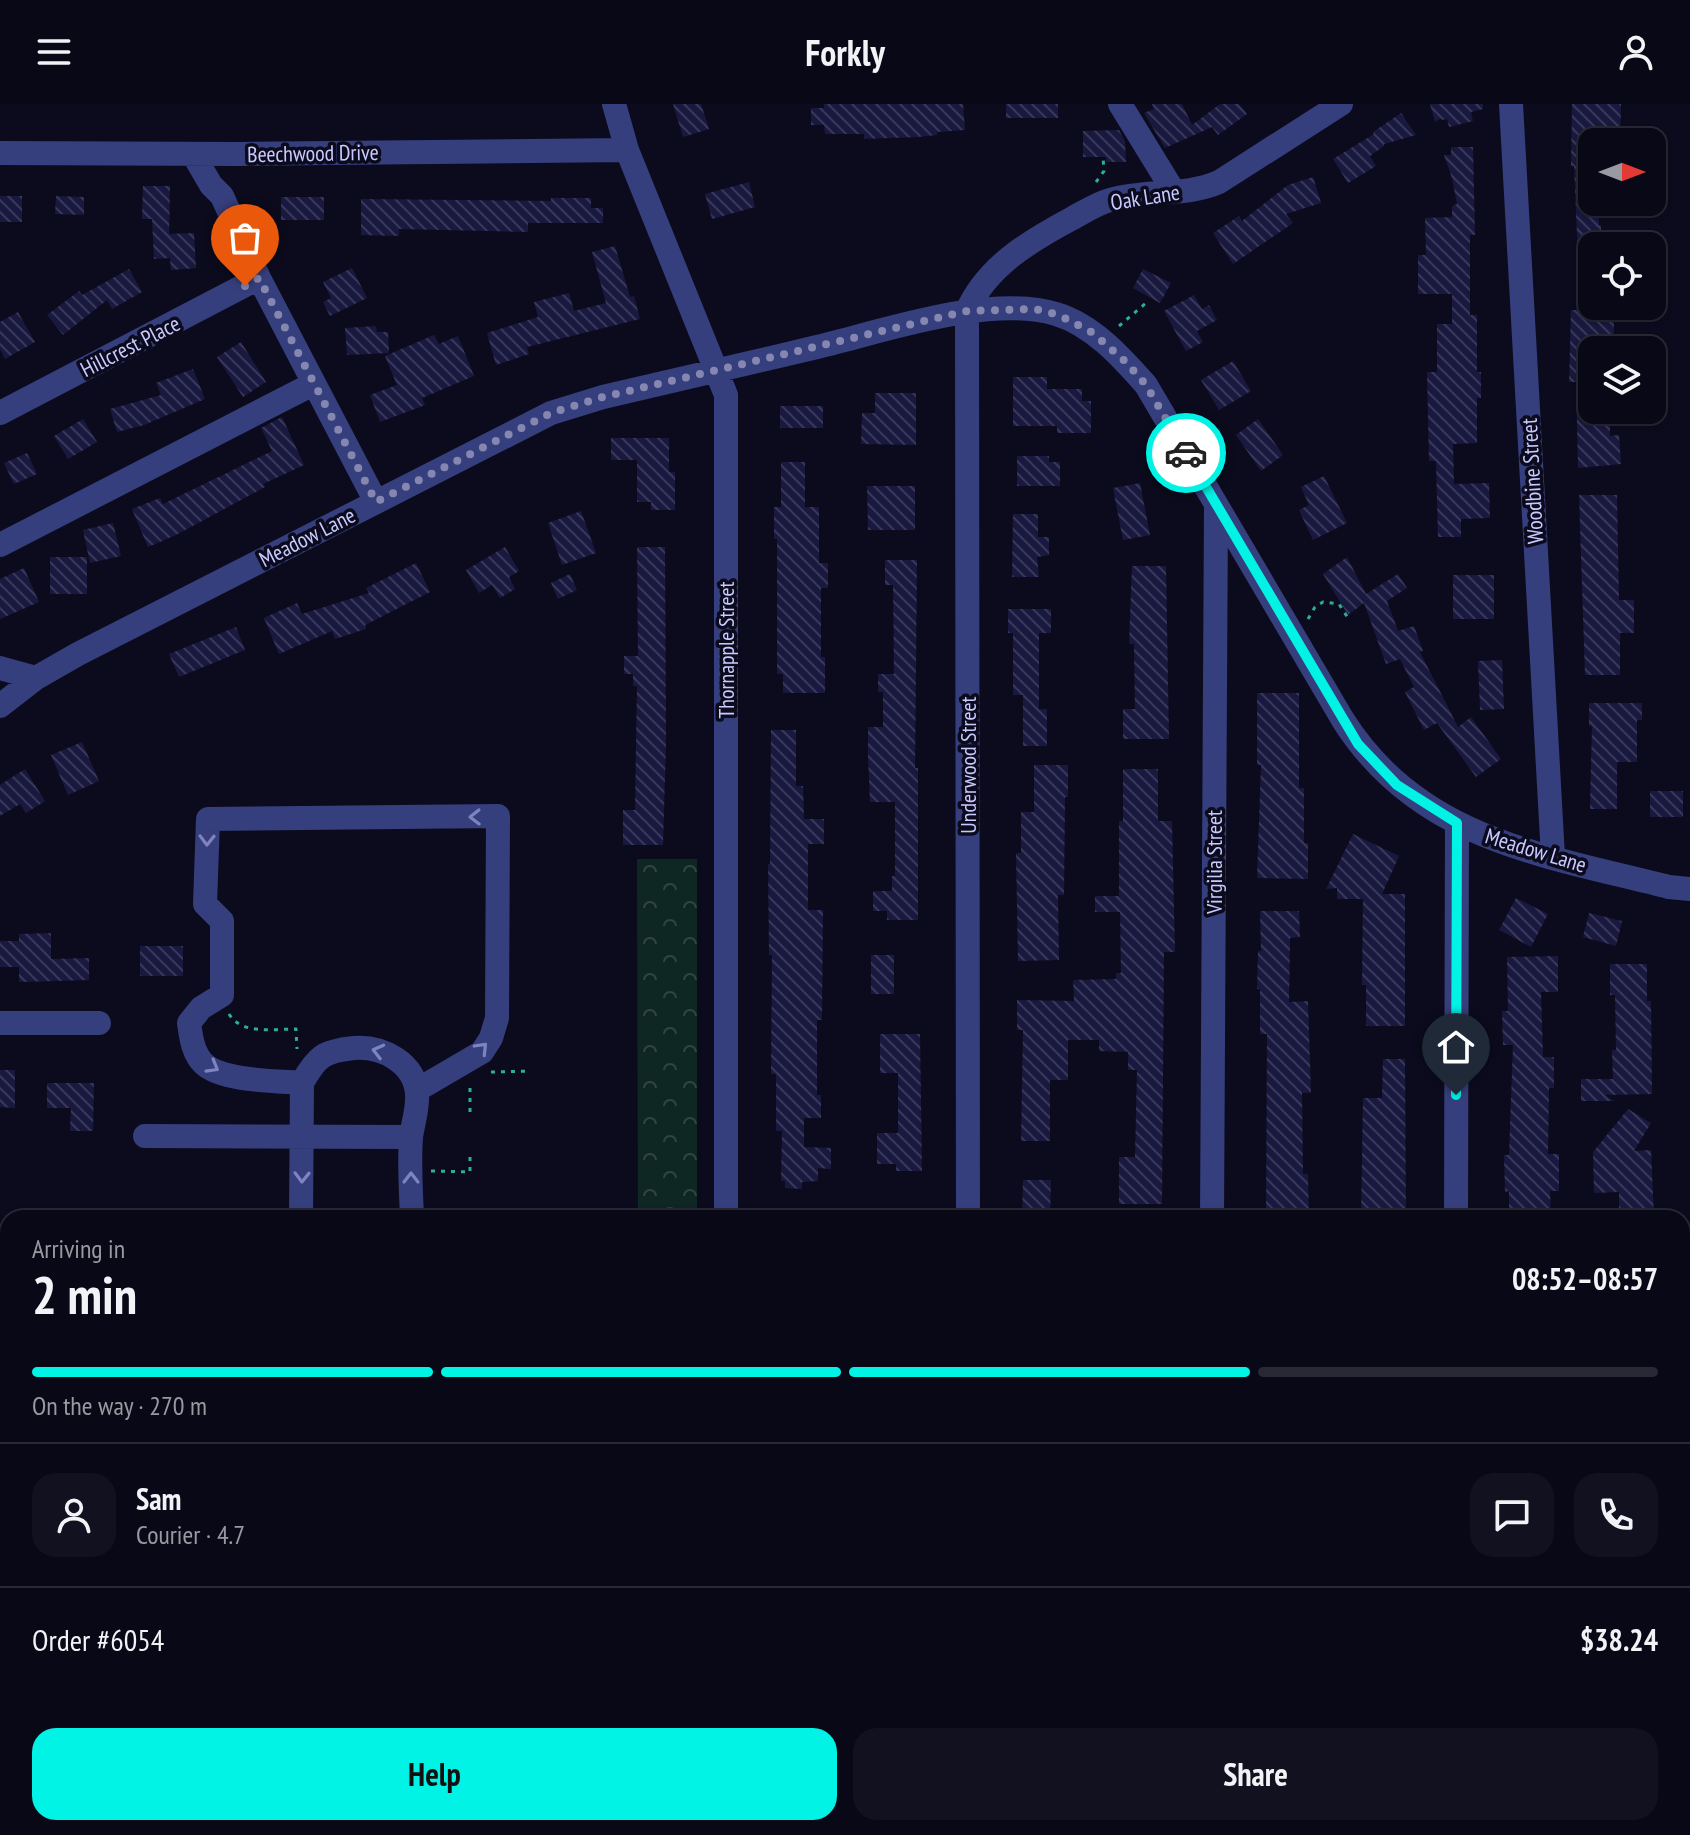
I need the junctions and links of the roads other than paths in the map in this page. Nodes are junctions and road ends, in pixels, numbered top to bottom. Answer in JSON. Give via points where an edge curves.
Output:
{"nodes":[{"id":1,"x":614,"y":104,"type":"edge"},
{"id":2,"x":1120,"y":104,"type":"edge"},
{"id":3,"x":1341,"y":104,"type":"edge"},
{"id":4,"x":1511,"y":104,"type":"edge"},
{"id":5,"x":627,"y":150,"type":"junction"},
{"id":6,"x":0,"y":153,"type":"edge"},
{"id":7,"x":193,"y":154,"type":"junction"},
{"id":8,"x":239,"y":154,"type":"junction"},
{"id":9,"x":1174,"y":192,"type":"junction"},
{"id":10,"x":222,"y":196,"type":"junction"},
{"id":11,"x":259,"y":278,"type":"junction"},
{"id":12,"x":967,"y":311,"type":"junction"},
{"id":13,"x":716,"y":371,"type":"junction"},
{"id":14,"x":313,"y":384,"type":"junction"},
{"id":15,"x":0,"y":413,"type":"edge"},
{"id":16,"x":376,"y":502,"type":"junction"},
{"id":17,"x":1216,"y":506,"type":"junction"},
{"id":18,"x":0,"y":545,"type":"edge"},
{"id":19,"x":0,"y":668,"type":"edge"},
{"id":20,"x":36,"y":678,"type":"junction"},
{"id":21,"x":0,"y":706,"type":"edge"},
{"id":22,"x":1457,"y":823,"type":"junction"},
{"id":23,"x":1553,"y":857,"type":"junction"},
{"id":24,"x":1690,"y":889,"type":"edge"},
{"id":25,"x":0,"y":1023,"type":"edge"},
{"id":26,"x":99,"y":1023,"type":"dead end"},
{"id":27,"x":302,"y":1083,"type":"junction"},
{"id":28,"x":417,"y":1090,"type":"junction"},
{"id":29,"x":302,"y":1135,"type":"junction"},
{"id":30,"x":145,"y":1136,"type":"dead end"},
{"id":31,"x":411,"y":1137,"type":"junction"},
{"id":32,"x":301,"y":1210,"type":"edge"},
{"id":33,"x":412,"y":1210,"type":"edge"},
{"id":34,"x":726,"y":1210,"type":"edge"},
{"id":35,"x":968,"y":1210,"type":"edge"},
{"id":36,"x":1212,"y":1210,"type":"edge"},
{"id":37,"x":1456,"y":1210,"type":"edge"}],
"edges":[{"from":1,"to":5,"type":"street","name":"Thornapple Street"},
{"from":2,"to":9,"type":"street"},
{"from":3,"to":9,"type":"street","name":"Oak Lane","via":[[1219,182]]},
{"from":4,"to":23,"type":"street","name":"Woodbine Street"},
{"from":5,"to":8,"type":"street","name":"Beechwood Drive"},
{"from":5,"to":13,"type":"street","name":"Thornapple Street"},
{"from":6,"to":7,"type":"street","name":"Beechwood Drive"},
{"from":7,"to":8,"type":"street","name":"Beechwood Drive"},
{"from":7,"to":10,"type":"street"},
{"from":8,"to":10,"type":"street"},
{"from":9,"to":12,"type":"street","name":"Oak Lane","via":[[1110,200],[1041,235],[987,278]]},
{"from":10,"to":11,"type":"street"},
{"from":11,"to":14,"type":"street"},
{"from":11,"to":15,"type":"street","name":"Hillcrest Place"},
{"from":12,"to":13,"type":"street","name":"Meadow Lane"},
{"from":12,"to":17,"type":"street","name":"Meadow Lane","via":[[1035,309],[1093,333],[1146,385]]},
{"from":12,"to":35,"type":"street","name":"Underwood Street"},
{"from":13,"to":16,"type":"street","name":"Meadow Lane","via":[[551,413]]},
{"from":13,"to":34,"type":"street","name":"Thornapple Street","via":[[726,395]]},
{"from":14,"to":16,"type":"street"},
{"from":14,"to":18,"type":"street"},
{"from":16,"to":20,"type":"street","name":"Meadow Lane"},
{"from":17,"to":22,"type":"street","name":"Meadow Lane","via":[[1358,744],[1397,785]]},
{"from":17,"to":36,"type":"street","name":"Virgilia Street"},
{"from":19,"to":20,"type":"street"},
{"from":20,"to":21,"type":"street","name":"Meadow Lane"},
{"from":22,"to":23,"type":"street","name":"Meadow Lane"},
{"from":22,"to":37,"type":"street"},
{"from":23,"to":24,"type":"street","name":"Meadow Lane"},
{"from":25,"to":26,"type":"street"},
{"from":28,"to":27,"type":"street","one_way":true,"via":[[392,1054],[364,1048],[330,1050],[311,1066]]},
{"from":28,"to":27,"type":"street","one_way":true,"via":[[482,1052],[497,1018],[498,816],[208,819],[205,904],[222,921],[222,995],[189,1023],[192,1044],[203,1064],[220,1074]]},
{"from":27,"to":29,"type":"street"},
{"from":28,"to":31,"type":"street"},
{"from":29,"to":30,"type":"street"},
{"from":29,"to":31,"type":"street"},
{"from":29,"to":32,"type":"street","one_way":true},
{"from":33,"to":31,"type":"street","one_way":true}]}
